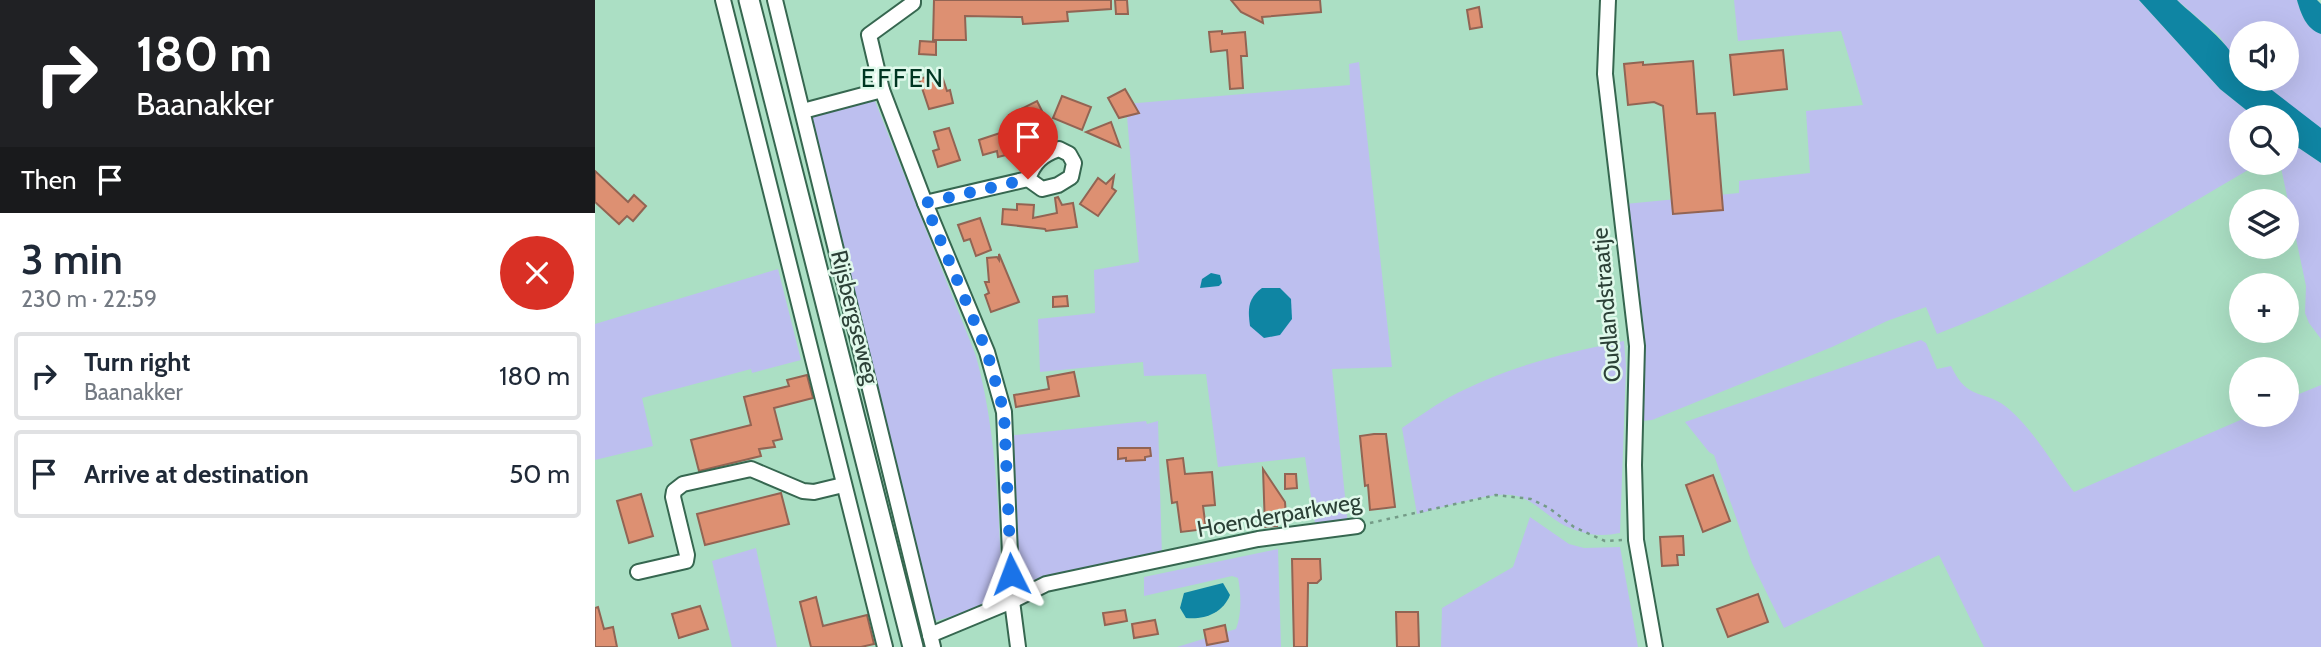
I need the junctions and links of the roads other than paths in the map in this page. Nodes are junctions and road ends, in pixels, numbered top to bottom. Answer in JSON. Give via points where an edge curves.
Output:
{"nodes":[{"id":1,"x":723,"y":0,"type":"edge"},
{"id":2,"x":749,"y":0,"type":"edge"},
{"id":3,"x":775,"y":0,"type":"edge"},
{"id":4,"x":913,"y":0,"type":"edge"},
{"id":5,"x":1608,"y":0,"type":"edge"},
{"id":6,"x":882,"y":90,"type":"junction"},
{"id":7,"x":803,"y":111,"type":"junction"},
{"id":8,"x":1028,"y":179,"type":"dead end"},
{"id":9,"x":925,"y":203,"type":"junction"},
{"id":10,"x":843,"y":485,"type":"junction"},
{"id":11,"x":1357,"y":526,"type":"road end"},
{"id":12,"x":638,"y":572,"type":"dead end"},
{"id":13,"x":1012,"y":601,"type":"junction"},
{"id":14,"x":932,"y":641,"type":"edge"},
{"id":15,"x":885,"y":647,"type":"edge"},
{"id":16,"x":913,"y":647,"type":"edge"},
{"id":17,"x":1018,"y":647,"type":"edge"},
{"id":18,"x":1655,"y":647,"type":"edge"}],
"edges":[{"from":1,"to":10,"type":"street"},
{"from":2,"to":16,"type":"main road","name":"Rijsbergseweg"},
{"from":3,"to":7,"type":"street","name":"Rijsbergseweg"},
{"from":4,"to":6,"type":"street","via":[[869,35]]},
{"from":5,"to":18,"type":"street","name":"Oudlandstraatje","via":[[1605,74],[1637,346],[1636,540]]},
{"from":6,"to":7,"type":"street"},
{"from":6,"to":9,"type":"street"},
{"from":7,"to":14,"type":"street","name":"Rijsbergseweg"},
{"from":8,"to":9,"type":"street"},
{"from":9,"to":13,"type":"street","via":[[987,352],[1004,412]]},
{"from":10,"to":12,"type":"street","via":[[803,491],[751,469],[683,484],[673,496],[686,561]]},
{"from":10,"to":15,"type":"street"},
{"from":11,"to":13,"type":"street","name":"Hoenderparkweg","via":[[1258,539],[1047,584]]},
{"from":13,"to":14,"type":"street","name":"Hoenderparkweg"},
{"from":13,"to":17,"type":"street"}]}
